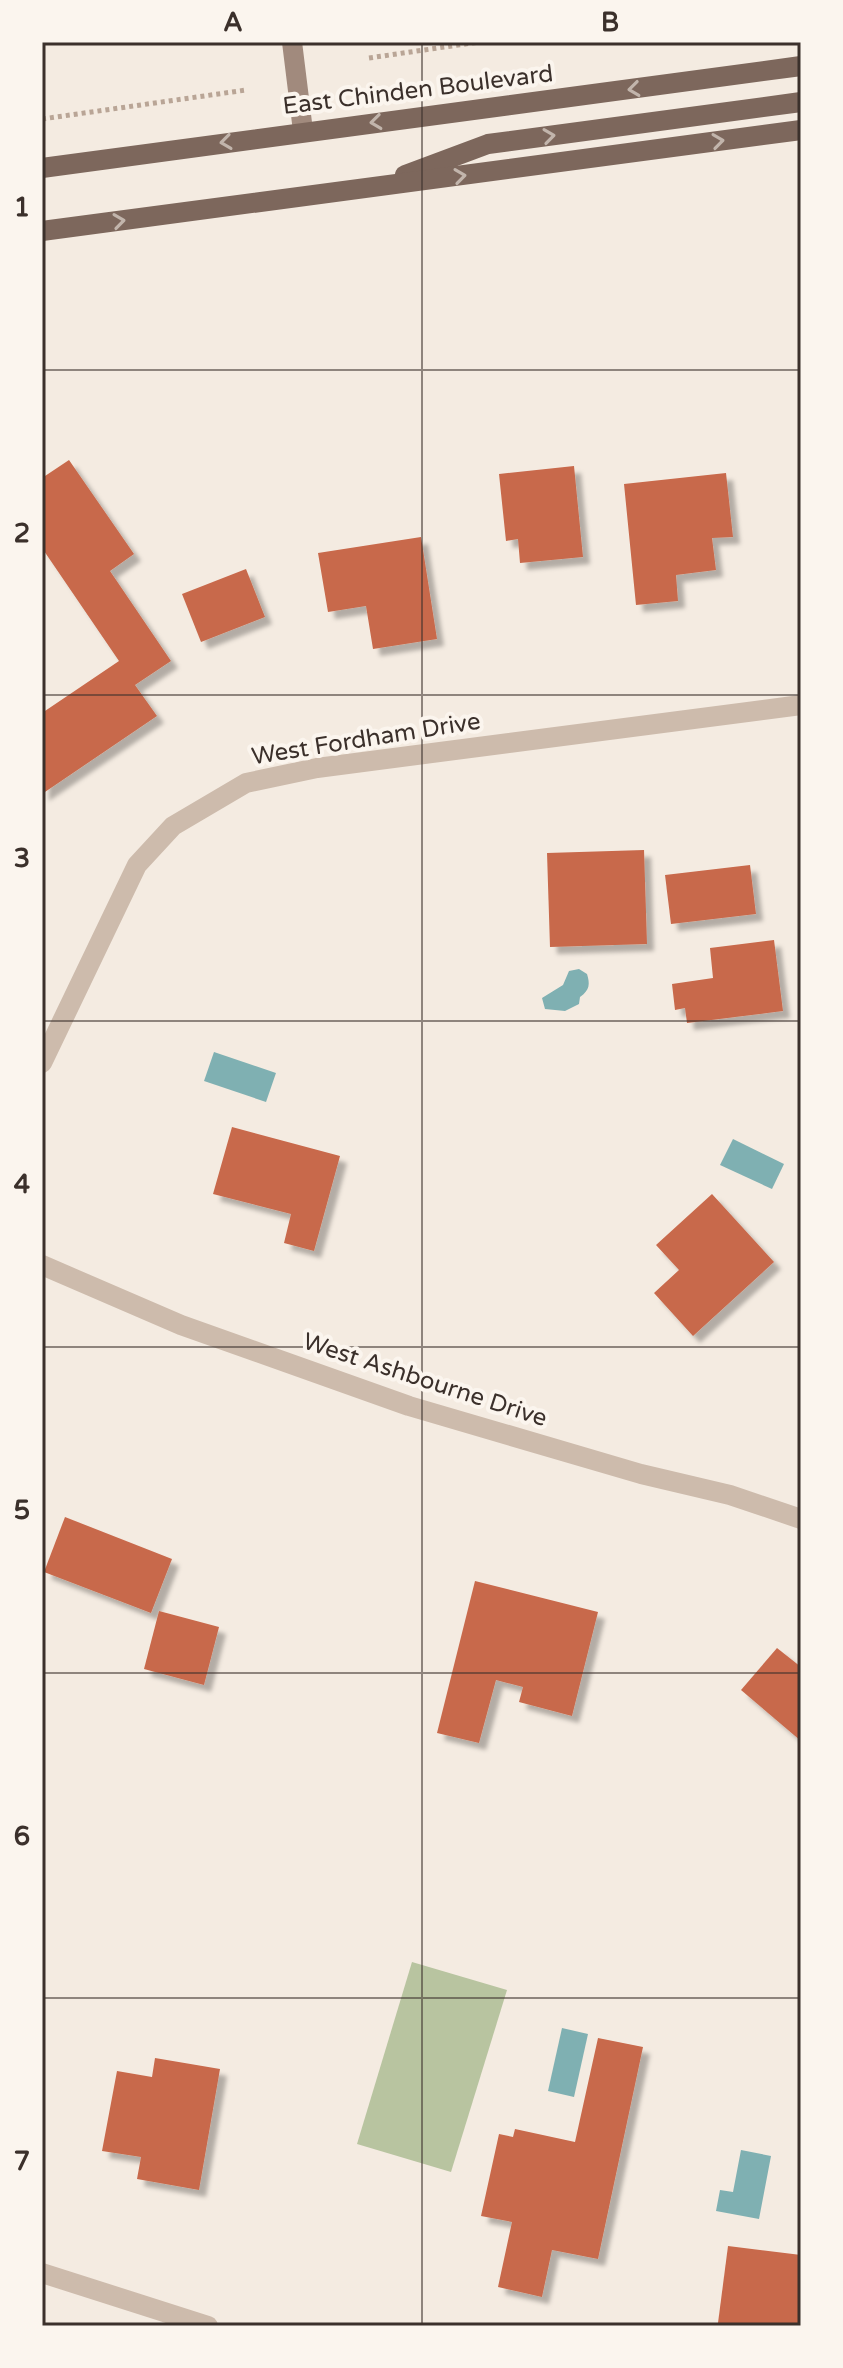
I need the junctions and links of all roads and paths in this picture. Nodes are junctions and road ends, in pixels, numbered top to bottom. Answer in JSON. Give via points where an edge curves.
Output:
{"nodes":[{"id":1,"x":292,"y":42,"type":"edge"},
{"id":2,"x":479,"y":42,"type":"edge"},
{"id":3,"x":369,"y":58,"type":"dead end"},
{"id":4,"x":801,"y":66,"type":"edge"},
{"id":5,"x":246,"y":90,"type":"dead end"},
{"id":6,"x":801,"y":102,"type":"edge"},
{"id":7,"x":42,"y":119,"type":"edge"},
{"id":8,"x":801,"y":130,"type":"edge"},
{"id":9,"x":303,"y":131,"type":"junction"},
{"id":10,"x":42,"y":168,"type":"edge"},
{"id":11,"x":367,"y":188,"type":"junction"},
{"id":12,"x":42,"y":231,"type":"edge"},
{"id":13,"x":801,"y":705,"type":"edge"},
{"id":14,"x":42,"y":1063,"type":"edge"},
{"id":15,"x":42,"y":1265,"type":"edge"},
{"id":16,"x":801,"y":1519,"type":"edge"},
{"id":17,"x":42,"y":2273,"type":"edge"},
{"id":18,"x":208,"y":2326,"type":"edge"}],
"edges":[{"from":1,"to":9,"type":"street"},
{"from":2,"to":3,"type":"path"},
{"from":4,"to":9,"type":"main road","name":"East Chinden Boulevard","one_way":true},
{"from":5,"to":7,"type":"path"},
{"from":11,"to":6,"type":"main road","one_way":true,"via":[[488,144]]},
{"from":11,"to":8,"type":"main road","one_way":true},
{"from":9,"to":10,"type":"main road","name":"East Chinden Boulevard","one_way":true},
{"from":12,"to":11,"type":"main road","one_way":true},
{"from":13,"to":14,"type":"street","name":"West Fordham Drive","via":[[317,768],[246,783],[173,826],[137,865]]},
{"from":15,"to":16,"type":"street","name":"West Ashbourne Drive","via":[[181,1325],[409,1406]]},
{"from":17,"to":18,"type":"street"}]}
